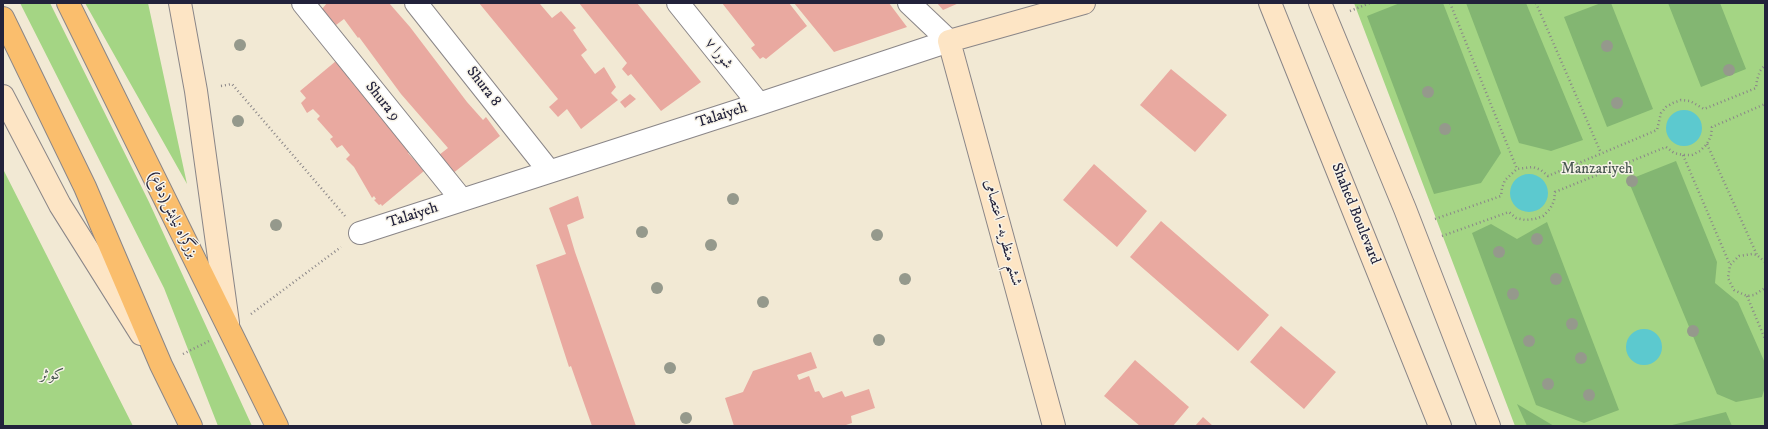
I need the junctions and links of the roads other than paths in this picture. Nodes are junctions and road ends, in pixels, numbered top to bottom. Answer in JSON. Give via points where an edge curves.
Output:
{"nodes":[{"id":1,"x":68,"y":3,"type":"edge"},
{"id":2,"x":180,"y":3,"type":"edge"},
{"id":3,"x":303,"y":3,"type":"edge"},
{"id":4,"x":416,"y":3,"type":"edge"},
{"id":5,"x":678,"y":3,"type":"edge"},
{"id":6,"x":909,"y":3,"type":"edge"},
{"id":7,"x":1084,"y":3,"type":"edge"},
{"id":8,"x":1270,"y":3,"type":"edge"},
{"id":9,"x":1320,"y":3,"type":"edge"},
{"id":10,"x":3,"y":18,"type":"edge"},
{"id":11,"x":949,"y":41,"type":"junction"},
{"id":12,"x":3,"y":96,"type":"edge"},
{"id":13,"x":759,"y":104,"type":"junction"},
{"id":14,"x":549,"y":171,"type":"junction"},
{"id":15,"x":462,"y":200,"type":"junction"},
{"id":16,"x":360,"y":233,"type":"road end"},
{"id":17,"x":229,"y":330,"type":"junction"},
{"id":18,"x":161,"y":365,"type":"junction"},
{"id":19,"x":191,"y":426,"type":"edge"},
{"id":20,"x":277,"y":426,"type":"edge"},
{"id":21,"x":1054,"y":426,"type":"edge"},
{"id":22,"x":1440,"y":426,"type":"edge"},
{"id":23,"x":1489,"y":426,"type":"edge"}],
"edges":[{"from":1,"to":17,"type":"highway","name":"بزرگراه نیایش(دفاع)"},
{"from":2,"to":17,"type":"main road","via":[[196,91]]},
{"from":3,"to":15,"type":"street","name":"Shura 9"},
{"from":4,"to":14,"type":"street","name":"Shura 8"},
{"from":5,"to":13,"type":"street","name":"شورا ۷"},
{"from":6,"to":11,"type":"street"},
{"from":7,"to":11,"type":"main road","name":"Talaiyeh"},
{"from":8,"to":22,"type":"main road","name":"Shahed Boulevard"},
{"from":9,"to":23,"type":"main road","via":[[1416,236]]},
{"from":10,"to":18,"type":"highway","via":[[85,187]]},
{"from":11,"to":13,"type":"street","name":"Talaiyeh"},
{"from":11,"to":21,"type":"main road","name":"ششم منظریه- اعتصامی"},
{"from":12,"to":18,"type":"main road","via":[[60,205]]},
{"from":13,"to":14,"type":"street","name":"Talaiyeh"},
{"from":14,"to":15,"type":"street","name":"Talaiyeh"},
{"from":15,"to":16,"type":"street","name":"Talaiyeh"},
{"from":17,"to":20,"type":"highway","name":"بزرگراه نیایش(دفاع)"},
{"from":18,"to":19,"type":"highway"}]}
